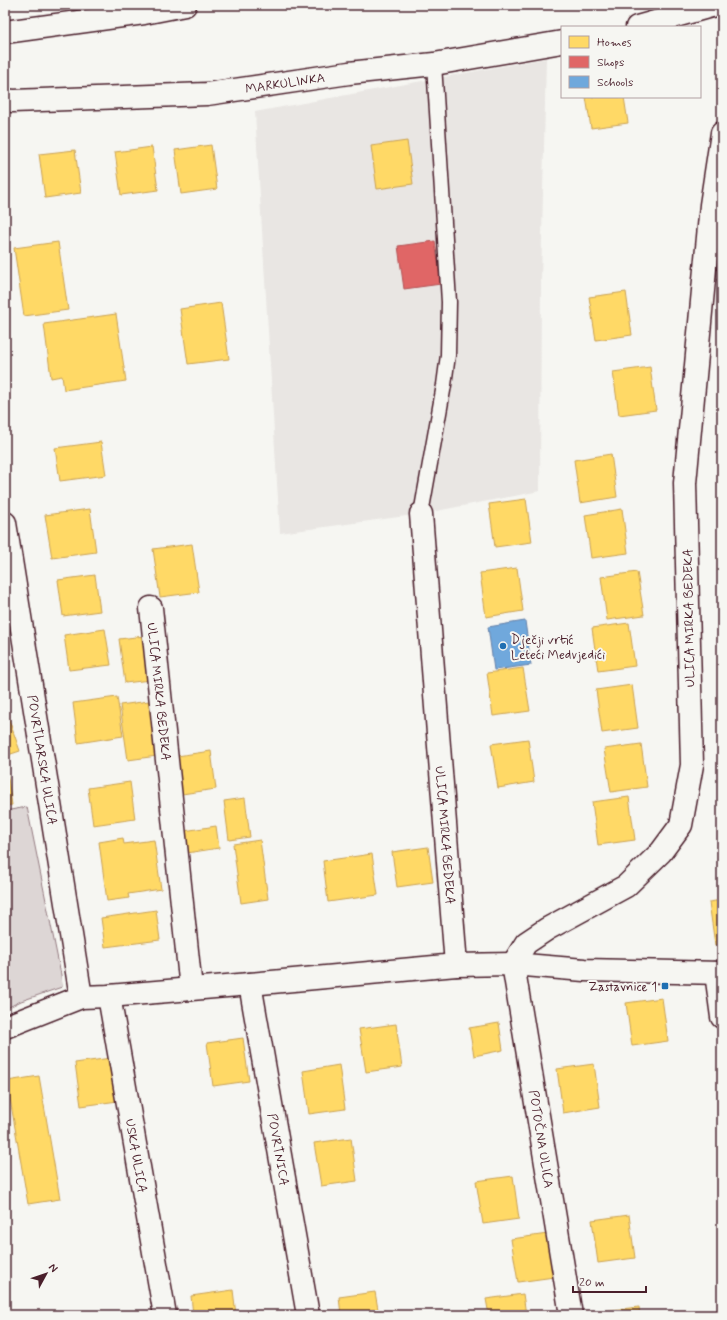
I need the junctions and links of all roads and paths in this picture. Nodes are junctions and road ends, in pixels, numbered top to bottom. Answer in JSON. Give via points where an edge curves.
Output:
{"nodes":[{"id":1,"x":185,"y":5,"type":"edge"},
{"id":2,"x":715,"y":5,"type":"edge"},
{"id":3,"x":641,"y":26,"type":"edge"},
{"id":4,"x":5,"y":32,"type":"edge"},
{"id":5,"x":561,"y":42,"type":"edge"},
{"id":6,"x":434,"y":64,"type":"junction"},
{"id":7,"x":5,"y":100,"type":"edge"},
{"id":8,"x":722,"y":133,"type":"edge"},
{"id":9,"x":716,"y":205,"type":"edge"},
{"id":10,"x":421,"y":514,"type":"joint"},
{"id":11,"x":5,"y":522,"type":"edge"},
{"id":12,"x":151,"y":608,"type":"dead end"},
{"id":13,"x":513,"y":964,"type":"junction"},
{"id":14,"x":456,"y":965,"type":"junction"},
{"id":15,"x":719,"y":973,"type":"edge"},
{"id":16,"x":250,"y":984,"type":"junction"},
{"id":17,"x":191,"y":989,"type":"junction"},
{"id":18,"x":109,"y":996,"type":"junction"},
{"id":19,"x":81,"y":997,"type":"junction"},
{"id":20,"x":722,"y":1017,"type":"edge"},
{"id":21,"x":5,"y":1027,"type":"edge"},
{"id":22,"x":165,"y":1315,"type":"edge"},
{"id":23,"x":308,"y":1315,"type":"edge"},
{"id":24,"x":571,"y":1315,"type":"edge"}],
"edges":[{"from":1,"to":4,"type":"main road"},
{"from":2,"to":3,"type":"main road"},
{"from":5,"to":6,"type":"main road","name":"MARKULINKA"},
{"from":6,"to":7,"type":"main road","name":"MARKULINKA","via":[[349,73],[207,94]]},
{"from":6,"to":10,"type":"lane","via":[[449,302],[448,355]]},
{"from":8,"to":9,"type":"main road","name":"ULICA MIRKA BEDEKA"},
{"from":9,"to":13,"type":"main road","name":"ULICA MIRKA BEDEKA","via":[[685,483],[692,765],[681,825],[661,852],[626,886],[547,929],[526,944]]},
{"from":10,"to":14,"type":"main road","name":"ULICA MIRKA BEDEKA"},
{"from":11,"to":19,"type":"main road","name":"POVRTLARSKA ULICA"},
{"from":12,"to":17,"type":"main road","name":"ULICA MIRKA BEDEKA"},
{"from":13,"to":14,"type":"main road"},
{"from":13,"to":15,"type":"main road","via":[[584,970]]},
{"from":13,"to":24,"type":"main road","name":"POTOČNA ULICA"},
{"from":14,"to":16,"type":"main road"},
{"from":15,"to":20,"type":"main road"},
{"from":16,"to":17,"type":"main road"},
{"from":16,"to":23,"type":"main road","name":"POVRTNICA"},
{"from":17,"to":18,"type":"main road"},
{"from":18,"to":19,"type":"main road"},
{"from":18,"to":22,"type":"main road","name":"USKA ULICA"},
{"from":19,"to":21,"type":"main road"}]}
